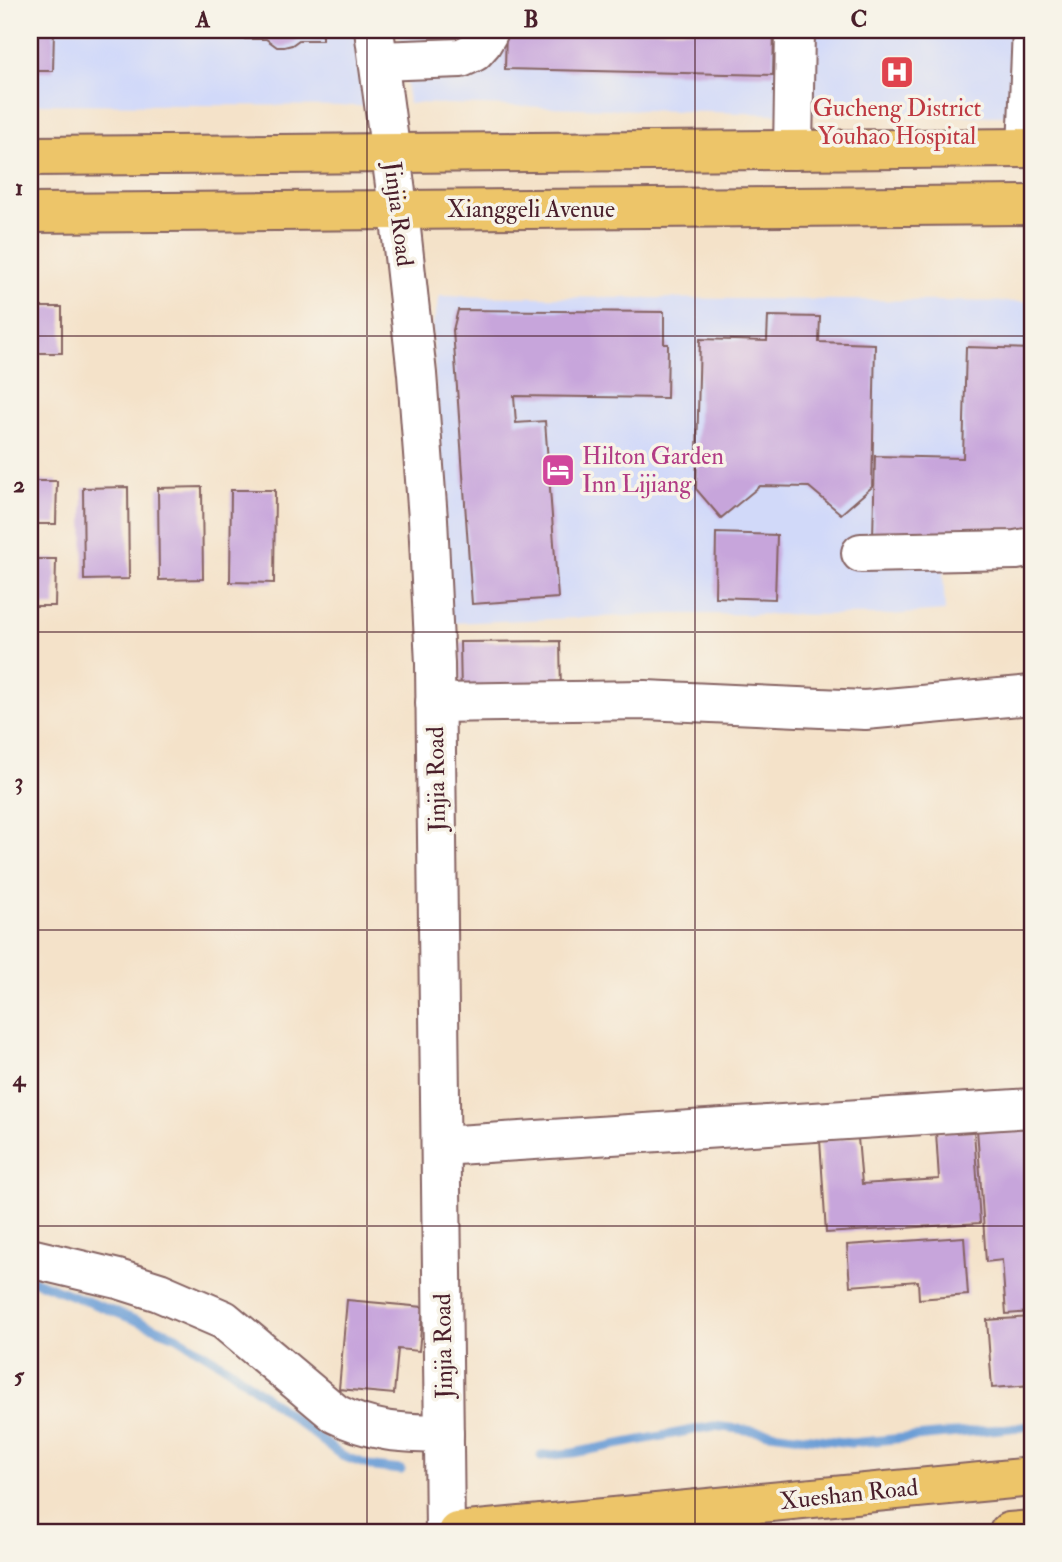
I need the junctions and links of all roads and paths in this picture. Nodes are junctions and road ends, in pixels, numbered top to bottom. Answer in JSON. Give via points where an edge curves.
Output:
{"nodes":[{"id":1,"x":487,"y":30,"type":"edge"},
{"id":2,"x":795,"y":30,"type":"edge"},
{"id":3,"x":1032,"y":30,"type":"edge"},
{"id":4,"x":376,"y":46,"type":"edge"},
{"id":5,"x":1030,"y":148,"type":"edge"},
{"id":6,"x":793,"y":150,"type":"junction"},
{"id":7,"x":391,"y":153,"type":"junction"},
{"id":8,"x":30,"y":156,"type":"edge"},
{"id":9,"x":1032,"y":205,"type":"edge"},
{"id":10,"x":399,"y":210,"type":"junction"},
{"id":11,"x":30,"y":213,"type":"edge"},
{"id":12,"x":1032,"y":547,"type":"edge"},
{"id":13,"x":861,"y":553,"type":"dead end"},
{"id":14,"x":1032,"y":695,"type":"edge"},
{"id":15,"x":435,"y":703,"type":"junction"},
{"id":16,"x":1032,"y":1108,"type":"edge"},
{"id":17,"x":441,"y":1146,"type":"junction"},
{"id":18,"x":30,"y":1258,"type":"edge"},
{"id":19,"x":444,"y":1434,"type":"junction"},
{"id":20,"x":1032,"y":1477,"type":"edge"},
{"id":21,"x":1032,"y":1530,"type":"edge"},
{"id":22,"x":446,"y":1532,"type":"edge"},
{"id":23,"x":457,"y":1532,"type":"edge"},
{"id":24,"x":1009,"y":1532,"type":"edge"}],
"edges":[{"from":1,"to":4,"type":"street","via":[[474,52],[461,58]]},
{"from":2,"to":6,"type":"street"},
{"from":3,"to":5,"type":"street"},
{"from":4,"to":7,"type":"street","name":"Jinjia Road"},
{"from":5,"to":6,"type":"main road"},
{"from":6,"to":7,"type":"main road"},
{"from":7,"to":8,"type":"main road"},
{"from":7,"to":10,"type":"street","name":"Jinjia Road"},
{"from":9,"to":10,"type":"main road","name":"Xianggeli Avenue"},
{"from":10,"to":11,"type":"main road","name":"Xianggeli Avenue"},
{"from":10,"to":15,"type":"street","name":"Jinjia Road","via":[[427,505]]},
{"from":12,"to":13,"type":"street"},
{"from":14,"to":15,"type":"street","via":[[865,710],[645,700]]},
{"from":15,"to":17,"type":"street","name":"Jinjia Road"},
{"from":16,"to":17,"type":"street"},
{"from":17,"to":19,"type":"street","name":"Jinjia Road"},
{"from":18,"to":19,"type":"street","via":[[159,1292],[224,1320],[349,1421],[381,1431]]},
{"from":19,"to":22,"type":"street","name":"Jinjia Road"},
{"from":20,"to":23,"type":"main road","name":"Xueshan Road"},
{"from":21,"to":24,"type":"main road"}]}
